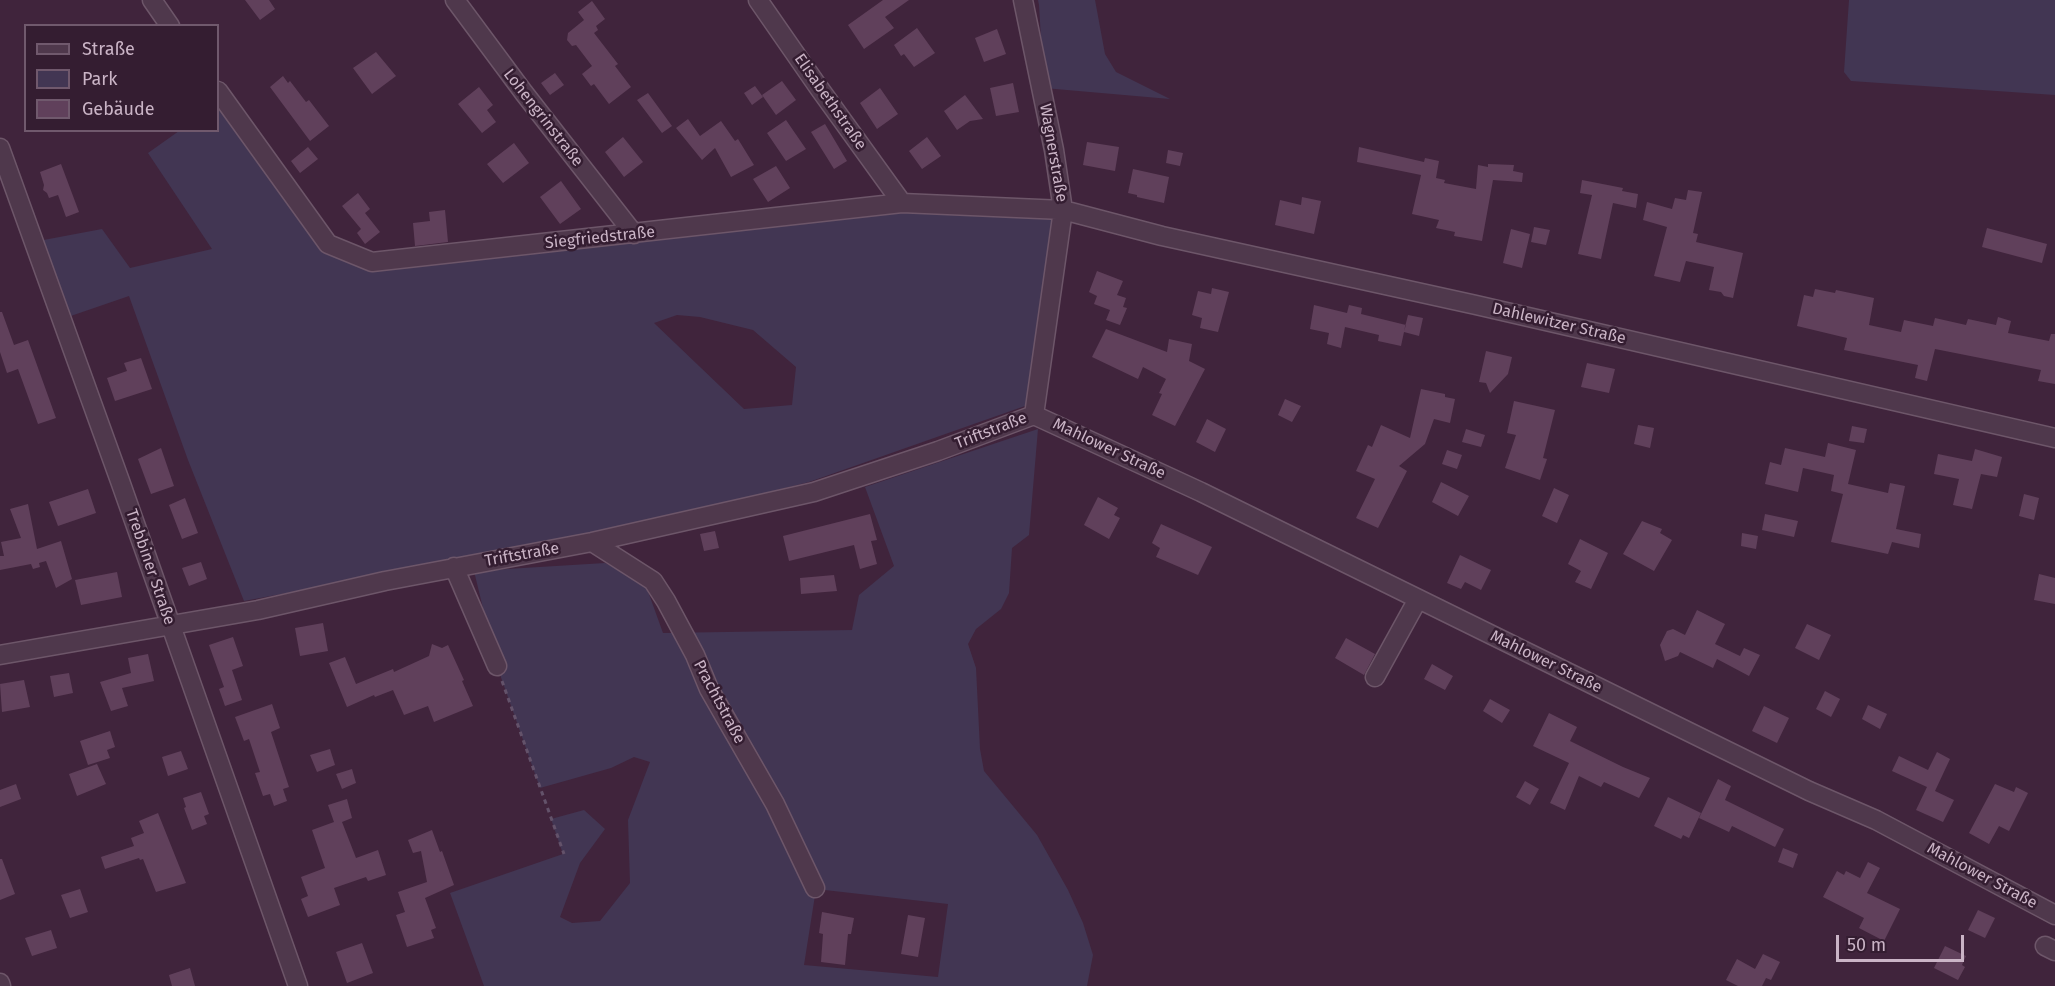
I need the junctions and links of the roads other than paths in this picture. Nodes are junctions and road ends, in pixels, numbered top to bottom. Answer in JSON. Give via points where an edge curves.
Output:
{"nodes":[{"id":1,"x":152,"y":0,"type":"edge"},
{"id":2,"x":455,"y":0,"type":"edge"},
{"id":3,"x":759,"y":0,"type":"edge"},
{"id":4,"x":1023,"y":0,"type":"edge"},
{"id":5,"x":169,"y":24,"type":"edge"},
{"id":6,"x":219,"y":92,"type":"edge"},
{"id":7,"x":0,"y":148,"type":"edge"},
{"id":8,"x":902,"y":202,"type":"junction"},
{"id":9,"x":1063,"y":210,"type":"junction"},
{"id":10,"x":634,"y":234,"type":"junction"},
{"id":11,"x":1034,"y":415,"type":"junction"},
{"id":12,"x":2055,"y":438,"type":"edge"},
{"id":13,"x":592,"y":542,"type":"junction"},
{"id":14,"x":454,"y":567,"type":"junction"},
{"id":15,"x":1418,"y":599,"type":"junction"},
{"id":16,"x":169,"y":624,"type":"junction"},
{"id":17,"x":0,"y":655,"type":"edge"},
{"id":18,"x":497,"y":666,"type":"road end"},
{"id":19,"x":1375,"y":677,"type":"dead end"},
{"id":20,"x":815,"y":888,"type":"dead end"},
{"id":21,"x":2055,"y":915,"type":"edge"},
{"id":22,"x":298,"y":986,"type":"edge"}],
"edges":[{"from":1,"to":5,"type":"street"},
{"from":2,"to":10,"type":"street","name":"Lohengrinstraße"},
{"from":3,"to":8,"type":"street","name":"Elisabethstraße"},
{"from":4,"to":9,"type":"street","name":"Wagnerstraße"},
{"from":6,"to":10,"type":"street","name":"Siegfriedstraße","via":[[328,243],[372,262]]},
{"from":7,"to":16,"type":"street","name":"Trebbiner Straße"},
{"from":8,"to":9,"type":"street","name":"Siegfriedstraße"},
{"from":8,"to":10,"type":"street","name":"Siegfriedstraße"},
{"from":9,"to":11,"type":"street","name":"Wagnerstraße"},
{"from":9,"to":12,"type":"street","name":"Dahlewitzer Straße","via":[[1162,236]]},
{"from":11,"to":13,"type":"street","name":"Triftstraße","via":[[814,492]]},
{"from":11,"to":15,"type":"street","name":"Mahlower Straße"},
{"from":13,"to":14,"type":"street","name":"Triftstraße"},
{"from":13,"to":20,"type":"street","name":"Prachtstraße","via":[[653,581],[666,601]]},
{"from":14,"to":16,"type":"street","name":"Triftstraße","via":[[258,610]]},
{"from":14,"to":18,"type":"street"},
{"from":15,"to":19,"type":"street"},
{"from":15,"to":21,"type":"street","name":"Mahlower Straße","via":[[1876,820]]},
{"from":16,"to":17,"type":"street","name":"Triftstraße"},
{"from":16,"to":22,"type":"street","name":"Trebbiner Straße"}]}
